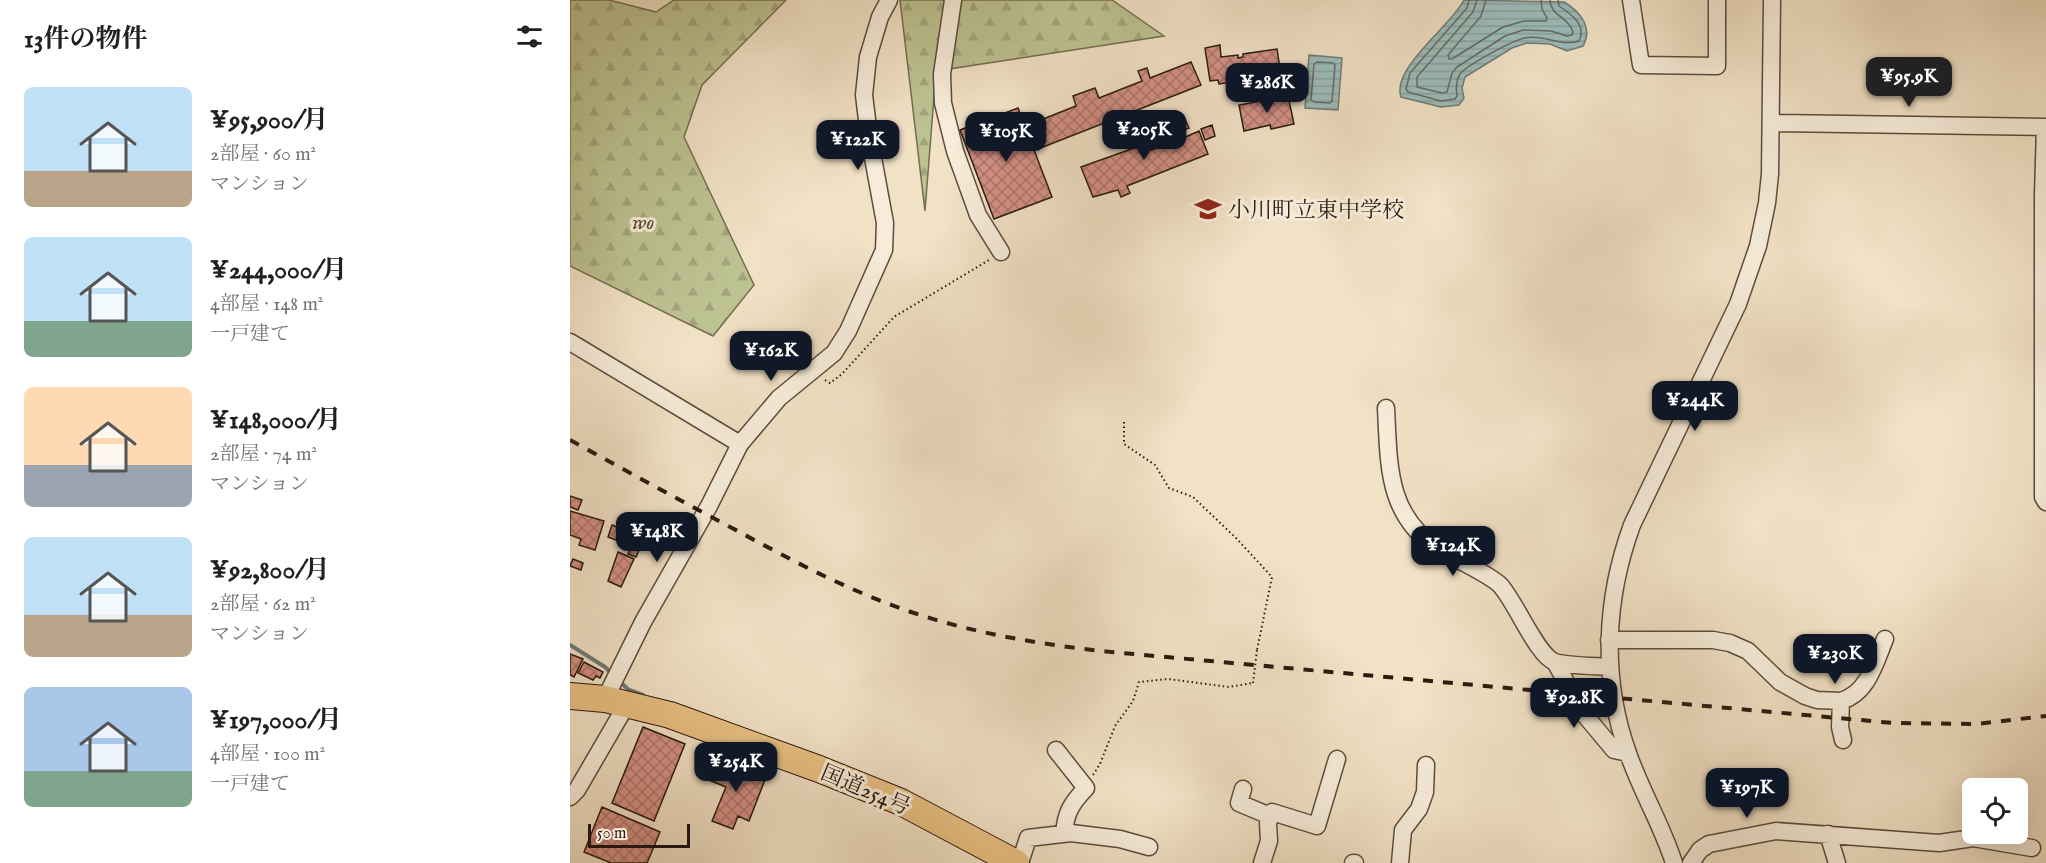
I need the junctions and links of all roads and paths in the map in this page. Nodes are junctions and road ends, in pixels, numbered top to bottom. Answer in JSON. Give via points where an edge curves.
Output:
{"nodes":[{"id":1,"x":888,"y":0,"type":"edge"},
{"id":2,"x":953,"y":0,"type":"edge"},
{"id":3,"x":1631,"y":0,"type":"edge"},
{"id":4,"x":1717,"y":0,"type":"edge"},
{"id":5,"x":1772,"y":0,"type":"edge"},
{"id":6,"x":1772,"y":123,"type":"junction"},
{"id":7,"x":2045,"y":127,"type":"edge"},
{"id":8,"x":2044,"y":196,"type":"edge"},
{"id":9,"x":1001,"y":252,"type":"joint"},
{"id":10,"x":2045,"y":264,"type":"edge"},
{"id":11,"x":2045,"y":331,"type":"edge"},
{"id":12,"x":570,"y":342,"type":"edge"},
{"id":13,"x":830,"y":382,"type":"dead end"},
{"id":14,"x":2044,"y":398,"type":"edge"},
{"id":15,"x":1386,"y":408,"type":"dead end"},
{"id":16,"x":1124,"y":422,"type":"dead end"},
{"id":17,"x":740,"y":444,"type":"junction"},
{"id":18,"x":2044,"y":468,"type":"edge"},
{"id":19,"x":2046,"y":502,"type":"edge"},
{"id":20,"x":1885,"y":639,"type":"dead end"},
{"id":21,"x":1609,"y":640,"type":"junction"},
{"id":22,"x":1555,"y":662,"type":"junction"},
{"id":23,"x":1610,"y":667,"type":"junction"},
{"id":24,"x":570,"y":696,"type":"edge"},
{"id":25,"x":616,"y":701,"type":"junction"},
{"id":26,"x":1841,"y":701,"type":"junction"},
{"id":27,"x":1843,"y":740,"type":"dead end"},
{"id":28,"x":1056,"y":750,"type":"dead end"},
{"id":29,"x":1628,"y":753,"type":"junction"},
{"id":30,"x":1337,"y":759,"type":"dead end"},
{"id":31,"x":1426,"y":765,"type":"dead end"},
{"id":32,"x":1086,"y":788,"type":"junction"},
{"id":33,"x":1243,"y":789,"type":"dead end"},
{"id":34,"x":570,"y":797,"type":"edge"},
{"id":35,"x":1270,"y":816,"type":"junction"},
{"id":36,"x":1064,"y":833,"type":"junction"},
{"id":37,"x":1828,"y":834,"type":"junction"},
{"id":38,"x":1149,"y":847,"type":"dead end"},
{"id":39,"x":2032,"y":848,"type":"dead end"},
{"id":40,"x":1018,"y":863,"type":"edge"},
{"id":41,"x":1262,"y":863,"type":"edge"},
{"id":42,"x":1400,"y":863,"type":"edge"},
{"id":43,"x":1674,"y":863,"type":"edge"},
{"id":44,"x":1691,"y":863,"type":"edge"},
{"id":45,"x":1837,"y":863,"type":"edge"}],
"edges":[{"from":1,"to":17,"type":"street","via":[[868,57],[864,95],[885,223],[884,250],[834,353],[779,398]]},
{"from":2,"to":9,"type":"street","via":[[942,74],[944,103],[955,152],[978,215]]},
{"from":3,"to":4,"type":"street","via":[[1641,65],[1717,66]]},
{"from":5,"to":6,"type":"street"},
{"from":6,"to":7,"type":"street"},
{"from":6,"to":21,"type":"street","via":[[1767,203],[1754,260],[1735,312],[1632,525],[1617,575]]},
{"from":7,"to":8,"type":"street"},
{"from":8,"to":10,"type":"street"},
{"from":9,"to":13,"type":"path","via":[[894,317]]},
{"from":10,"to":11,"type":"street"},
{"from":11,"to":14,"type":"street"},
{"from":12,"to":17,"type":"street"},
{"from":14,"to":18,"type":"street"},
{"from":15,"to":22,"type":"street","via":[[1389,468],[1398,503],[1412,525],[1438,549],[1499,583],[1542,653]]},
{"from":16,"to":32,"type":"path","bridge":true,"via":[[1124,444],[1155,465],[1169,488],[1193,497],[1272,577],[1253,683],[1229,687],[1168,679],[1139,682],[1133,701],[1115,726]]},
{"from":17,"to":25,"type":"street","via":[[643,622]]},
{"from":18,"to":19,"type":"street"},
{"from":20,"to":26,"type":"street","via":[[1864,686]]},
{"from":21,"to":23,"type":"street"},
{"from":21,"to":26,"type":"street","via":[[1730,643],[1748,651],[1780,682],[1805,696]]},
{"from":22,"to":23,"type":"street"},
{"from":22,"to":29,"type":"street","via":[[1583,712],[1614,750]]},
{"from":23,"to":29,"type":"street"},
{"from":24,"to":25,"type":"highway","name":"国道254号"},
{"from":25,"to":34,"type":"street","via":[[577,790]]},
{"from":25,"to":40,"type":"highway","name":"国道254号","via":[[670,715],[901,802]]},
{"from":26,"to":27,"type":"street"},
{"from":28,"to":32,"type":"street"},
{"from":29,"to":43,"type":"street"},
{"from":30,"to":35,"type":"street","via":[[1317,826],[1272,812]]},
{"from":31,"to":42,"type":"street","via":[[1425,792],[1419,809],[1403,830]]},
{"from":32,"to":36,"type":"street","via":[[1066,814]]},
{"from":33,"to":35,"type":"street","via":[[1239,802]]},
{"from":35,"to":41,"type":"street","via":[[1269,841]]},
{"from":36,"to":38,"type":"street","via":[[1120,839]]},
{"from":36,"to":40,"type":"street","via":[[1028,838]]},
{"from":37,"to":39,"type":"street","via":[[1938,843],[1973,838]]},
{"from":37,"to":44,"type":"street","via":[[1776,831],[1716,842],[1704,846]]},
{"from":37,"to":45,"type":"street"}]}
